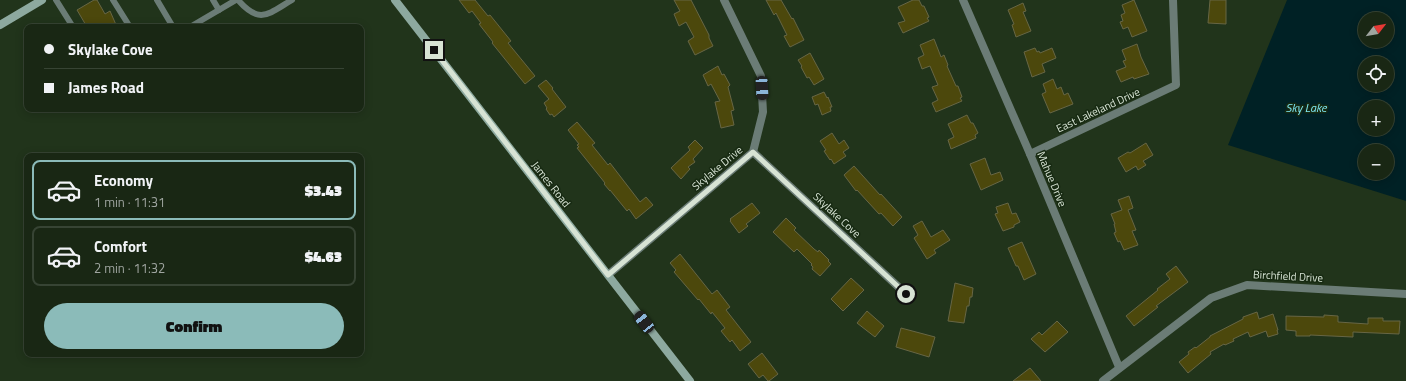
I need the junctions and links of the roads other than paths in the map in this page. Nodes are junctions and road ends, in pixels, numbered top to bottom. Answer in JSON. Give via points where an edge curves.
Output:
{"nodes":[{"id":1,"x":42,"y":0,"type":"edge"},
{"id":2,"x":56,"y":0,"type":"edge"},
{"id":3,"x":113,"y":0,"type":"edge"},
{"id":4,"x":157,"y":0,"type":"edge"},
{"id":5,"x":213,"y":0,"type":"edge"},
{"id":6,"x":237,"y":0,"type":"edge"},
{"id":7,"x":292,"y":0,"type":"edge"},
{"id":8,"x":395,"y":0,"type":"edge"},
{"id":9,"x":724,"y":0,"type":"edge"},
{"id":10,"x":963,"y":0,"type":"edge"},
{"id":11,"x":1173,"y":0,"type":"edge"},
{"id":12,"x":219,"y":10,"type":"junction"},
{"id":13,"x":71,"y":24,"type":"edge"},
{"id":14,"x":128,"y":24,"type":"edge"},
{"id":15,"x":171,"y":24,"type":"edge"},
{"id":16,"x":195,"y":24,"type":"edge"},
{"id":17,"x":0,"y":25,"type":"edge"},
{"id":18,"x":753,"y":152,"type":"junction"},
{"id":19,"x":1030,"y":154,"type":"junction"},
{"id":20,"x":608,"y":275,"type":"junction"},
{"id":21,"x":906,"y":294,"type":"dead end"},
{"id":22,"x":1406,"y":294,"type":"edge"},
{"id":23,"x":1119,"y":368,"type":"junction"},
{"id":24,"x":690,"y":381,"type":"edge"},
{"id":25,"x":1103,"y":381,"type":"edge"}],
"edges":[{"from":1,"to":17,"type":"main road"},
{"from":2,"to":13,"type":"lane"},
{"from":3,"to":14,"type":"lane"},
{"from":4,"to":15,"type":"lane"},
{"from":5,"to":12,"type":"lane"},
{"from":6,"to":7,"type":"lane","via":[[248,11],[259,16]]},
{"from":6,"to":12,"type":"lane"},
{"from":8,"to":20,"type":"main road","name":"James Road"},
{"from":9,"to":18,"type":"street","name":"Skylake Drive","via":[[762,76],[763,112]]},
{"from":10,"to":19,"type":"street","name":"Mahue Drive"},
{"from":11,"to":19,"type":"street","name":"East Lakeland Drive","via":[[1176,85]]},
{"from":12,"to":16,"type":"lane"},
{"from":18,"to":20,"type":"street","name":"Skylake Drive"},
{"from":18,"to":21,"type":"street","name":"Skylake Cove"},
{"from":19,"to":23,"type":"street","name":"Mahue Drive"},
{"from":20,"to":24,"type":"main road","name":"James Road"},
{"from":22,"to":23,"type":"street","name":"Birchfield Drive","via":[[1247,285],[1211,298]]},
{"from":23,"to":25,"type":"street","name":"Birchfield Drive"}]}
